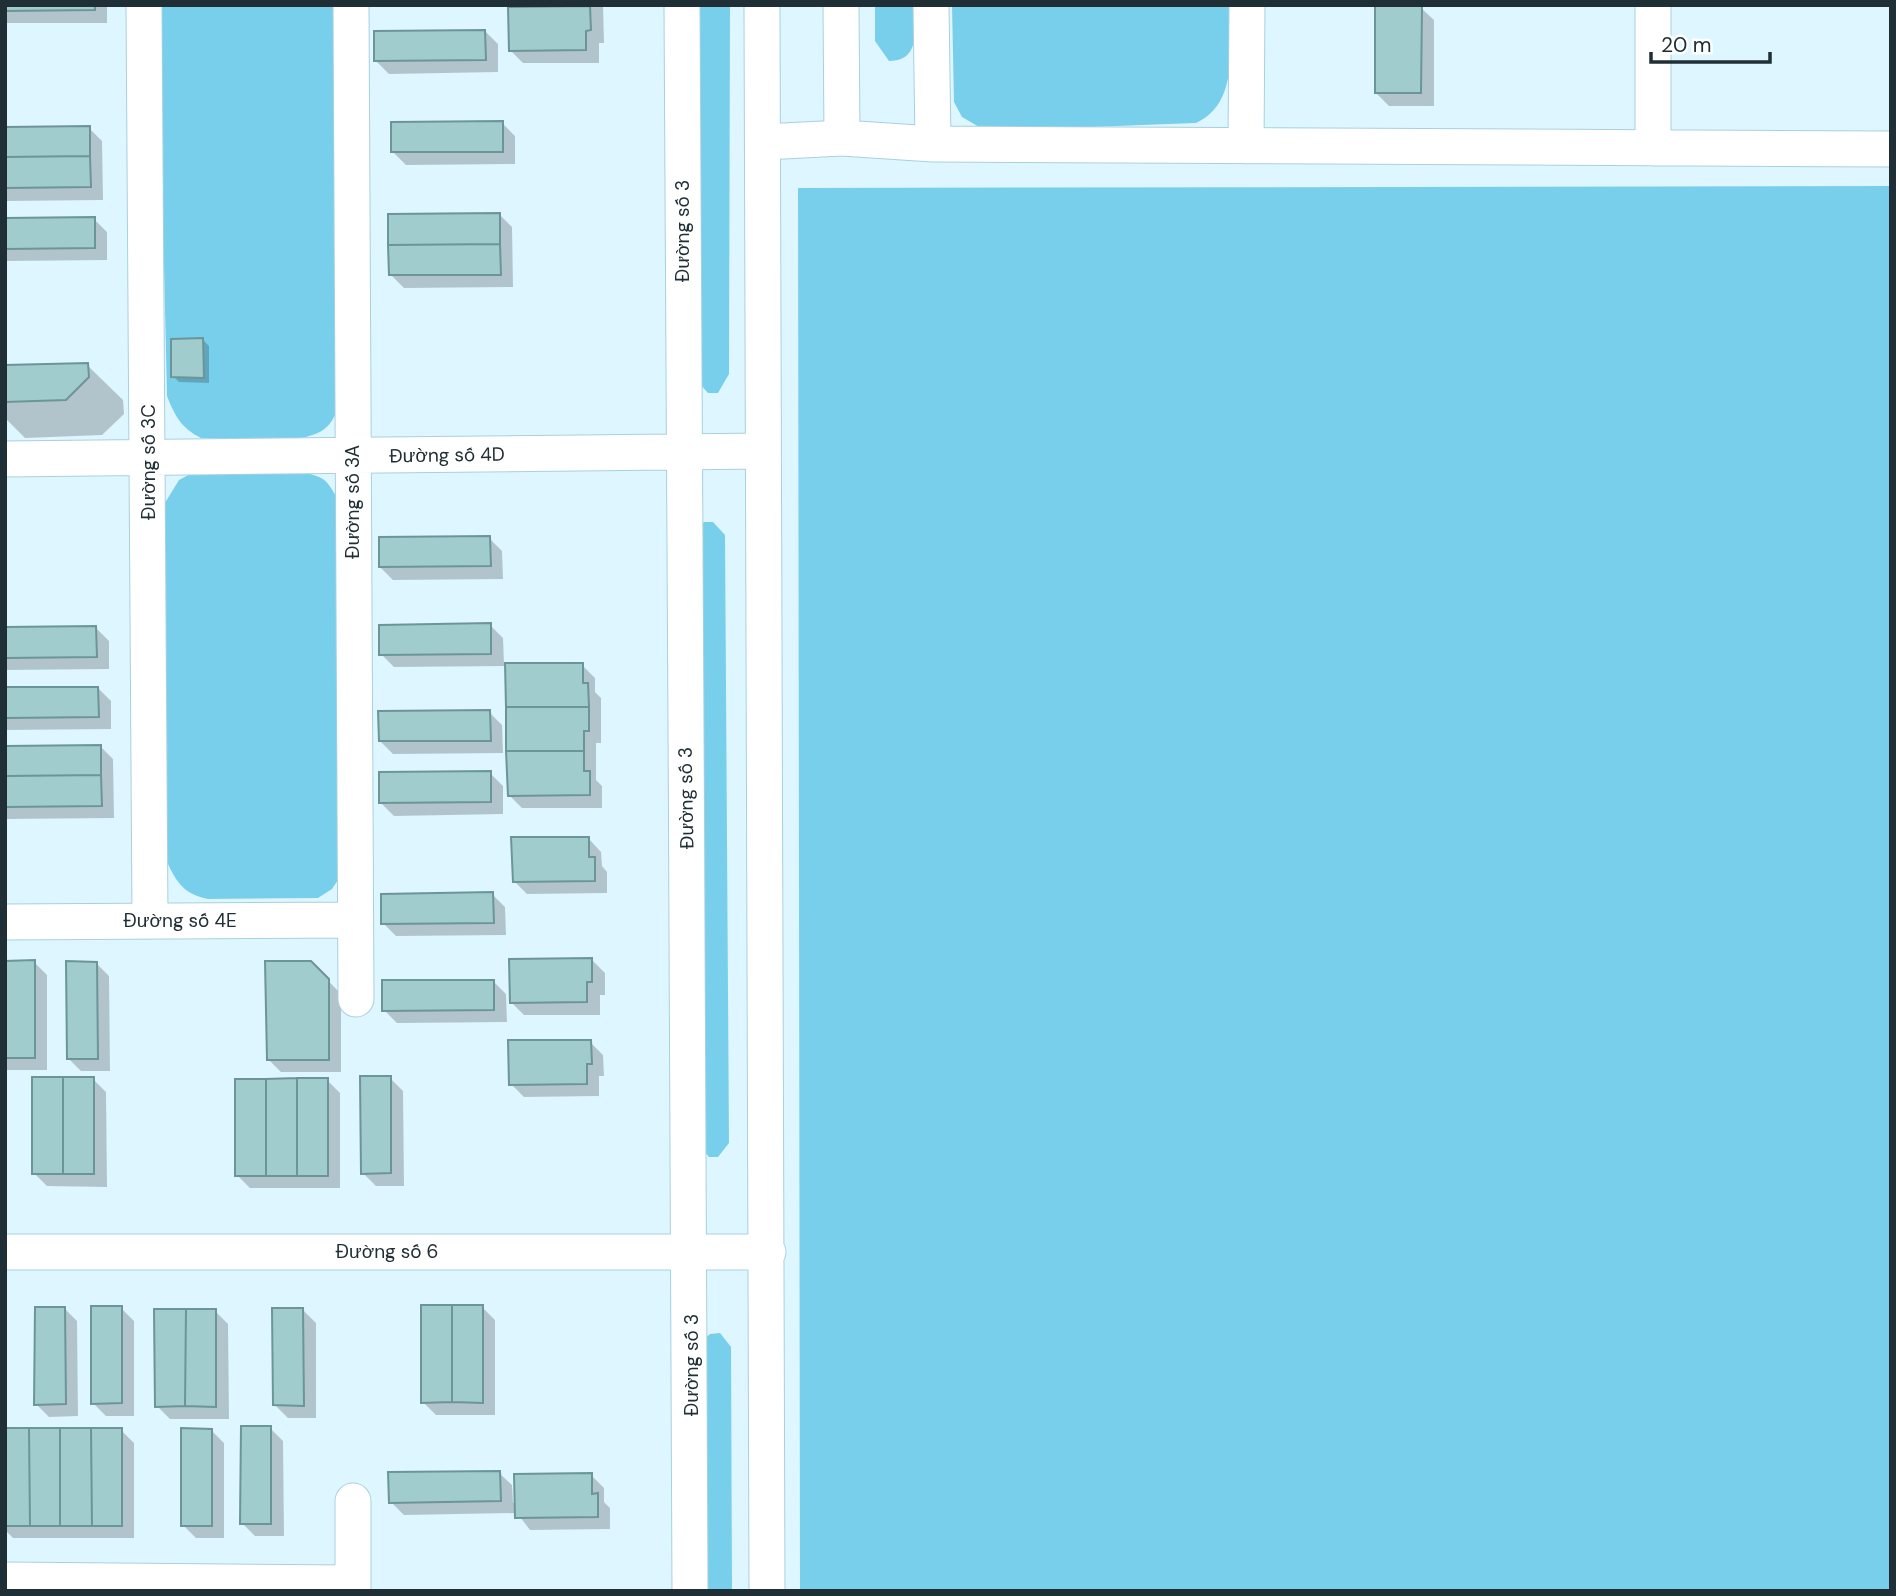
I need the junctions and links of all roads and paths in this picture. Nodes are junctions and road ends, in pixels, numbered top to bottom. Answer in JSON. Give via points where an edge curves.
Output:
{"nodes":[{"id":1,"x":144,"y":5,"type":"edge"},
{"id":2,"x":351,"y":5,"type":"edge"},
{"id":3,"x":682,"y":5,"type":"edge"},
{"id":4,"x":762,"y":5,"type":"edge"},
{"id":5,"x":841,"y":5,"type":"edge"},
{"id":6,"x":931,"y":5,"type":"edge"},
{"id":7,"x":1247,"y":5,"type":"edge"},
{"id":8,"x":1653,"y":5,"type":"edge"},
{"id":9,"x":842,"y":138,"type":"junction"},
{"id":10,"x":765,"y":142,"type":"junction"},
{"id":11,"x":933,"y":144,"type":"junction"},
{"id":12,"x":1246,"y":146,"type":"junction"},
{"id":13,"x":1653,"y":148,"type":"junction"},
{"id":14,"x":1891,"y":149,"type":"edge"},
{"id":15,"x":681,"y":450,"type":"junction"},
{"id":16,"x":763,"y":451,"type":"junction"},
{"id":17,"x":352,"y":457,"type":"junction"},
{"id":18,"x":148,"y":458,"type":"junction"},
{"id":19,"x":5,"y":459,"type":"edge"},
{"id":20,"x":150,"y":919,"type":"junction"},
{"id":21,"x":354,"y":920,"type":"junction"},
{"id":22,"x":5,"y":922,"type":"edge"},
{"id":23,"x":356,"y":999,"type":"dead end"},
{"id":24,"x":691,"y":1251,"type":"junction"},
{"id":25,"x":5,"y":1252,"type":"edge"},
{"id":26,"x":768,"y":1252,"type":"junction"},
{"id":27,"x":353,"y":1501,"type":"dead end"},
{"id":28,"x":5,"y":1580,"type":"edge"},
{"id":29,"x":50,"y":1586,"type":"edge"},
{"id":30,"x":352,"y":1587,"type":"edge"},
{"id":31,"x":690,"y":1591,"type":"edge"},
{"id":32,"x":767,"y":1591,"type":"edge"}],
"edges":[{"from":1,"to":18,"type":"street","name":"Đường số 3C"},
{"from":2,"to":17,"type":"street","name":"Đường số 3A"},
{"from":3,"to":15,"type":"street","name":"Đường số 3"},
{"from":4,"to":10,"type":"street"},
{"from":5,"to":9,"type":"street"},
{"from":6,"to":11,"type":"street"},
{"from":7,"to":12,"type":"street"},
{"from":8,"to":13,"type":"street"},
{"from":9,"to":10,"type":"street"},
{"from":9,"to":11,"type":"street"},
{"from":10,"to":16,"type":"street"},
{"from":11,"to":12,"type":"street"},
{"from":12,"to":13,"type":"street"},
{"from":13,"to":14,"type":"street"},
{"from":15,"to":16,"type":"street","name":"Đường số 4D"},
{"from":15,"to":17,"type":"street","name":"Đường số 4D"},
{"from":15,"to":24,"type":"street","name":"Đường số 3"},
{"from":16,"to":26,"type":"street"},
{"from":17,"to":18,"type":"street","name":"Đường số 4D"},
{"from":17,"to":21,"type":"street","name":"Đường số 3A"},
{"from":18,"to":19,"type":"street","name":"Đường số 4D"},
{"from":18,"to":20,"type":"street","name":"Đường số 3C"},
{"from":20,"to":21,"type":"street","name":"Đường số 4E"},
{"from":20,"to":22,"type":"street","name":"Đường số 4E"},
{"from":21,"to":23,"type":"street","name":"Đường số 3A"},
{"from":24,"to":25,"type":"street","name":"Đường số 6"},
{"from":24,"to":26,"type":"street","name":"Đường số 6"},
{"from":24,"to":31,"type":"street","name":"Đường số 3"},
{"from":26,"to":32,"type":"street"},
{"from":27,"to":30,"type":"street"},
{"from":28,"to":29,"type":"street"},
{"from":29,"to":30,"type":"street"}]}
